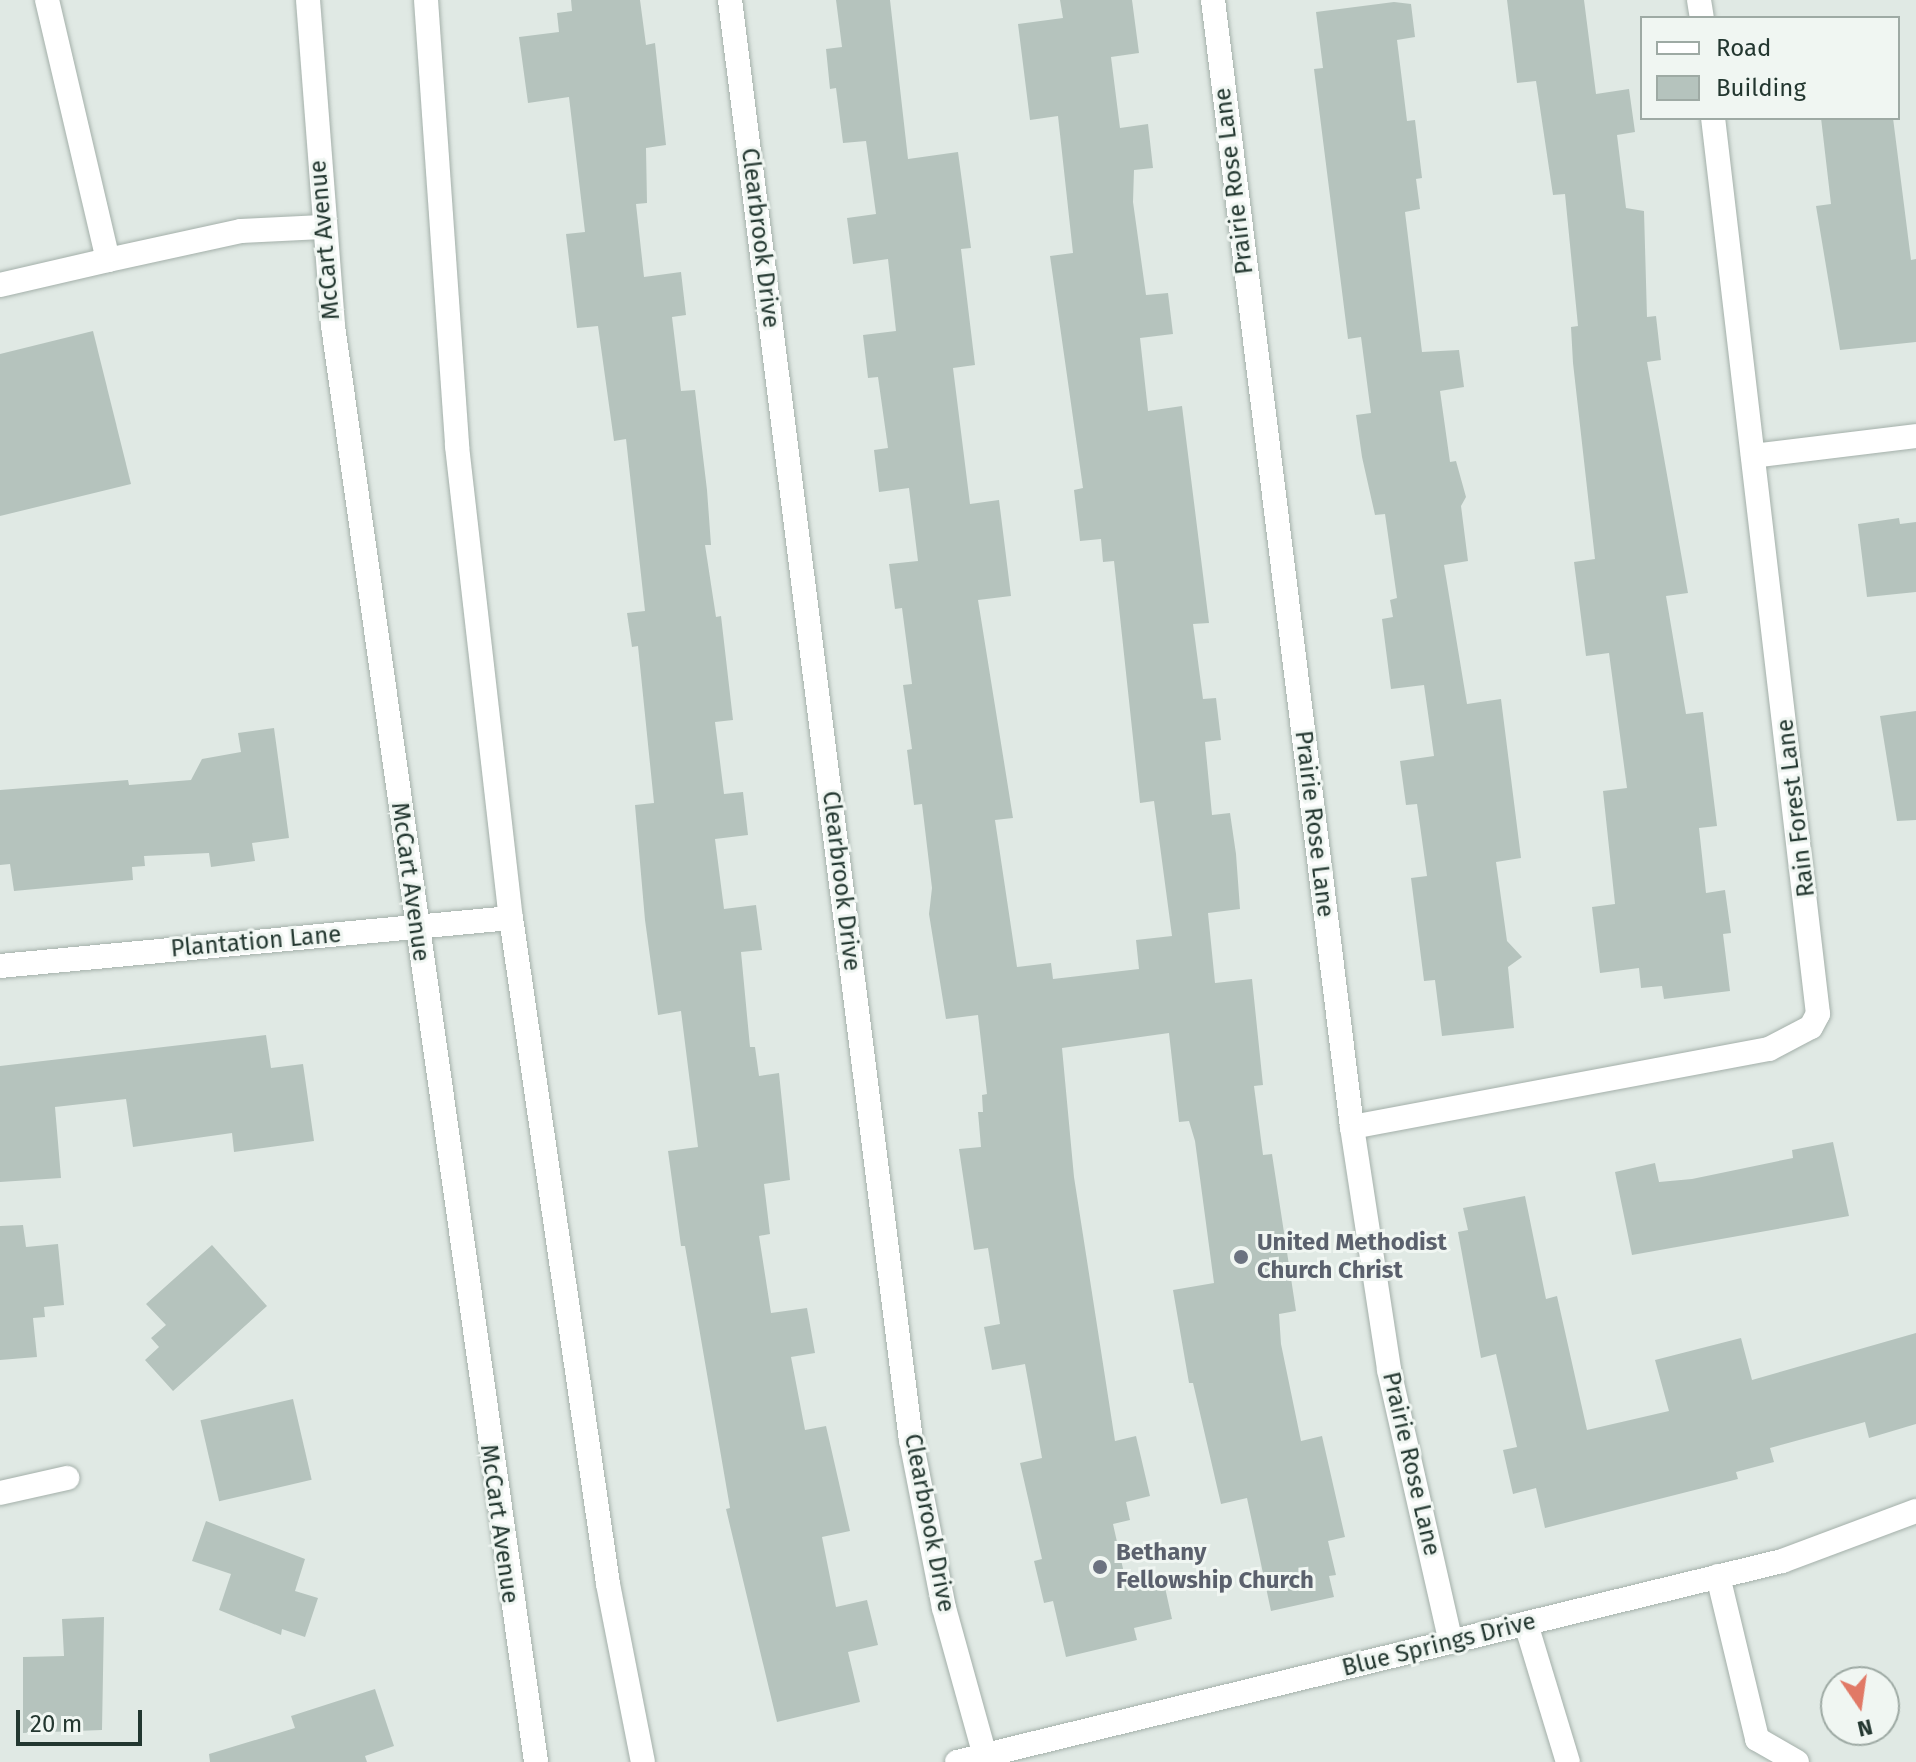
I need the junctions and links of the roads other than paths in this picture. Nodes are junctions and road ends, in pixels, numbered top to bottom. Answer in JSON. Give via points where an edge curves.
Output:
{"nodes":[{"id":1,"x":47,"y":0,"type":"edge"},
{"id":2,"x":308,"y":0,"type":"edge"},
{"id":3,"x":426,"y":0,"type":"edge"},
{"id":4,"x":730,"y":0,"type":"edge"},
{"id":5,"x":1213,"y":0,"type":"edge"},
{"id":6,"x":1713,"y":120,"type":"edge"},
{"id":7,"x":322,"y":227,"type":"junction"},
{"id":8,"x":108,"y":260,"type":"junction"},
{"id":9,"x":0,"y":285,"type":"edge"},
{"id":10,"x":1916,"y":436,"type":"edge"},
{"id":11,"x":1753,"y":456,"type":"junction"},
{"id":12,"x":511,"y":918,"type":"junction"},
{"id":13,"x":416,"y":928,"type":"junction"},
{"id":14,"x":0,"y":966,"type":"edge"},
{"id":15,"x":1352,"y":1127,"type":"junction"},
{"id":16,"x":67,"y":1478,"type":"dead end"},
{"id":17,"x":0,"y":1493,"type":"edge"},
{"id":18,"x":1916,"y":1511,"type":"edge"},
{"id":19,"x":1718,"y":1576,"type":"junction"},
{"id":20,"x":1526,"y":1624,"type":"junction"},
{"id":21,"x":1451,"y":1642,"type":"junction"},
{"id":22,"x":985,"y":1756,"type":"junction"},
{"id":23,"x":536,"y":1762,"type":"edge"},
{"id":24,"x":643,"y":1762,"type":"edge"},
{"id":25,"x":957,"y":1762,"type":"edge"},
{"id":26,"x":1568,"y":1762,"type":"edge"},
{"id":27,"x":1797,"y":1762,"type":"edge"}],
"edges":[{"from":1,"to":8,"type":"street"},
{"from":2,"to":7,"type":"street","name":"McCart Avenue"},
{"from":3,"to":12,"type":"street","via":[[457,446]]},
{"from":4,"to":22,"type":"street","name":"Clearbrook Drive","via":[[911,1440],[944,1608]]},
{"from":5,"to":15,"type":"street","name":"Prairie Rose Lane"},
{"from":6,"to":11,"type":"street","name":"Rain Forest Lane"},
{"from":7,"to":8,"type":"street","via":[[241,231]]},
{"from":7,"to":13,"type":"street","name":"McCart Avenue"},
{"from":8,"to":9,"type":"street"},
{"from":10,"to":11,"type":"street"},
{"from":11,"to":15,"type":"street","name":"Rain Forest Lane","via":[[1810,927],[1818,1014],[1811,1027],[1769,1049]]},
{"from":12,"to":13,"type":"street","name":"Plantation Lane"},
{"from":12,"to":24,"type":"street","via":[[606,1569]]},
{"from":13,"to":14,"type":"street","name":"Plantation Lane"},
{"from":13,"to":23,"type":"street","name":"McCart Avenue"},
{"from":15,"to":21,"type":"street","name":"Prairie Rose Lane","via":[[1389,1370]]},
{"from":16,"to":17,"type":"street"},
{"from":18,"to":19,"type":"street","name":"Blue Springs Drive","via":[[1782,1561]]},
{"from":19,"to":20,"type":"street","name":"Blue Springs Drive"},
{"from":19,"to":27,"type":"street","via":[[1757,1739]]},
{"from":20,"to":21,"type":"street","name":"Blue Springs Drive"},
{"from":20,"to":26,"type":"street"},
{"from":21,"to":22,"type":"street","name":"Blue Springs Drive"},
{"from":22,"to":25,"type":"street","name":"Blue Springs Drive"}]}
